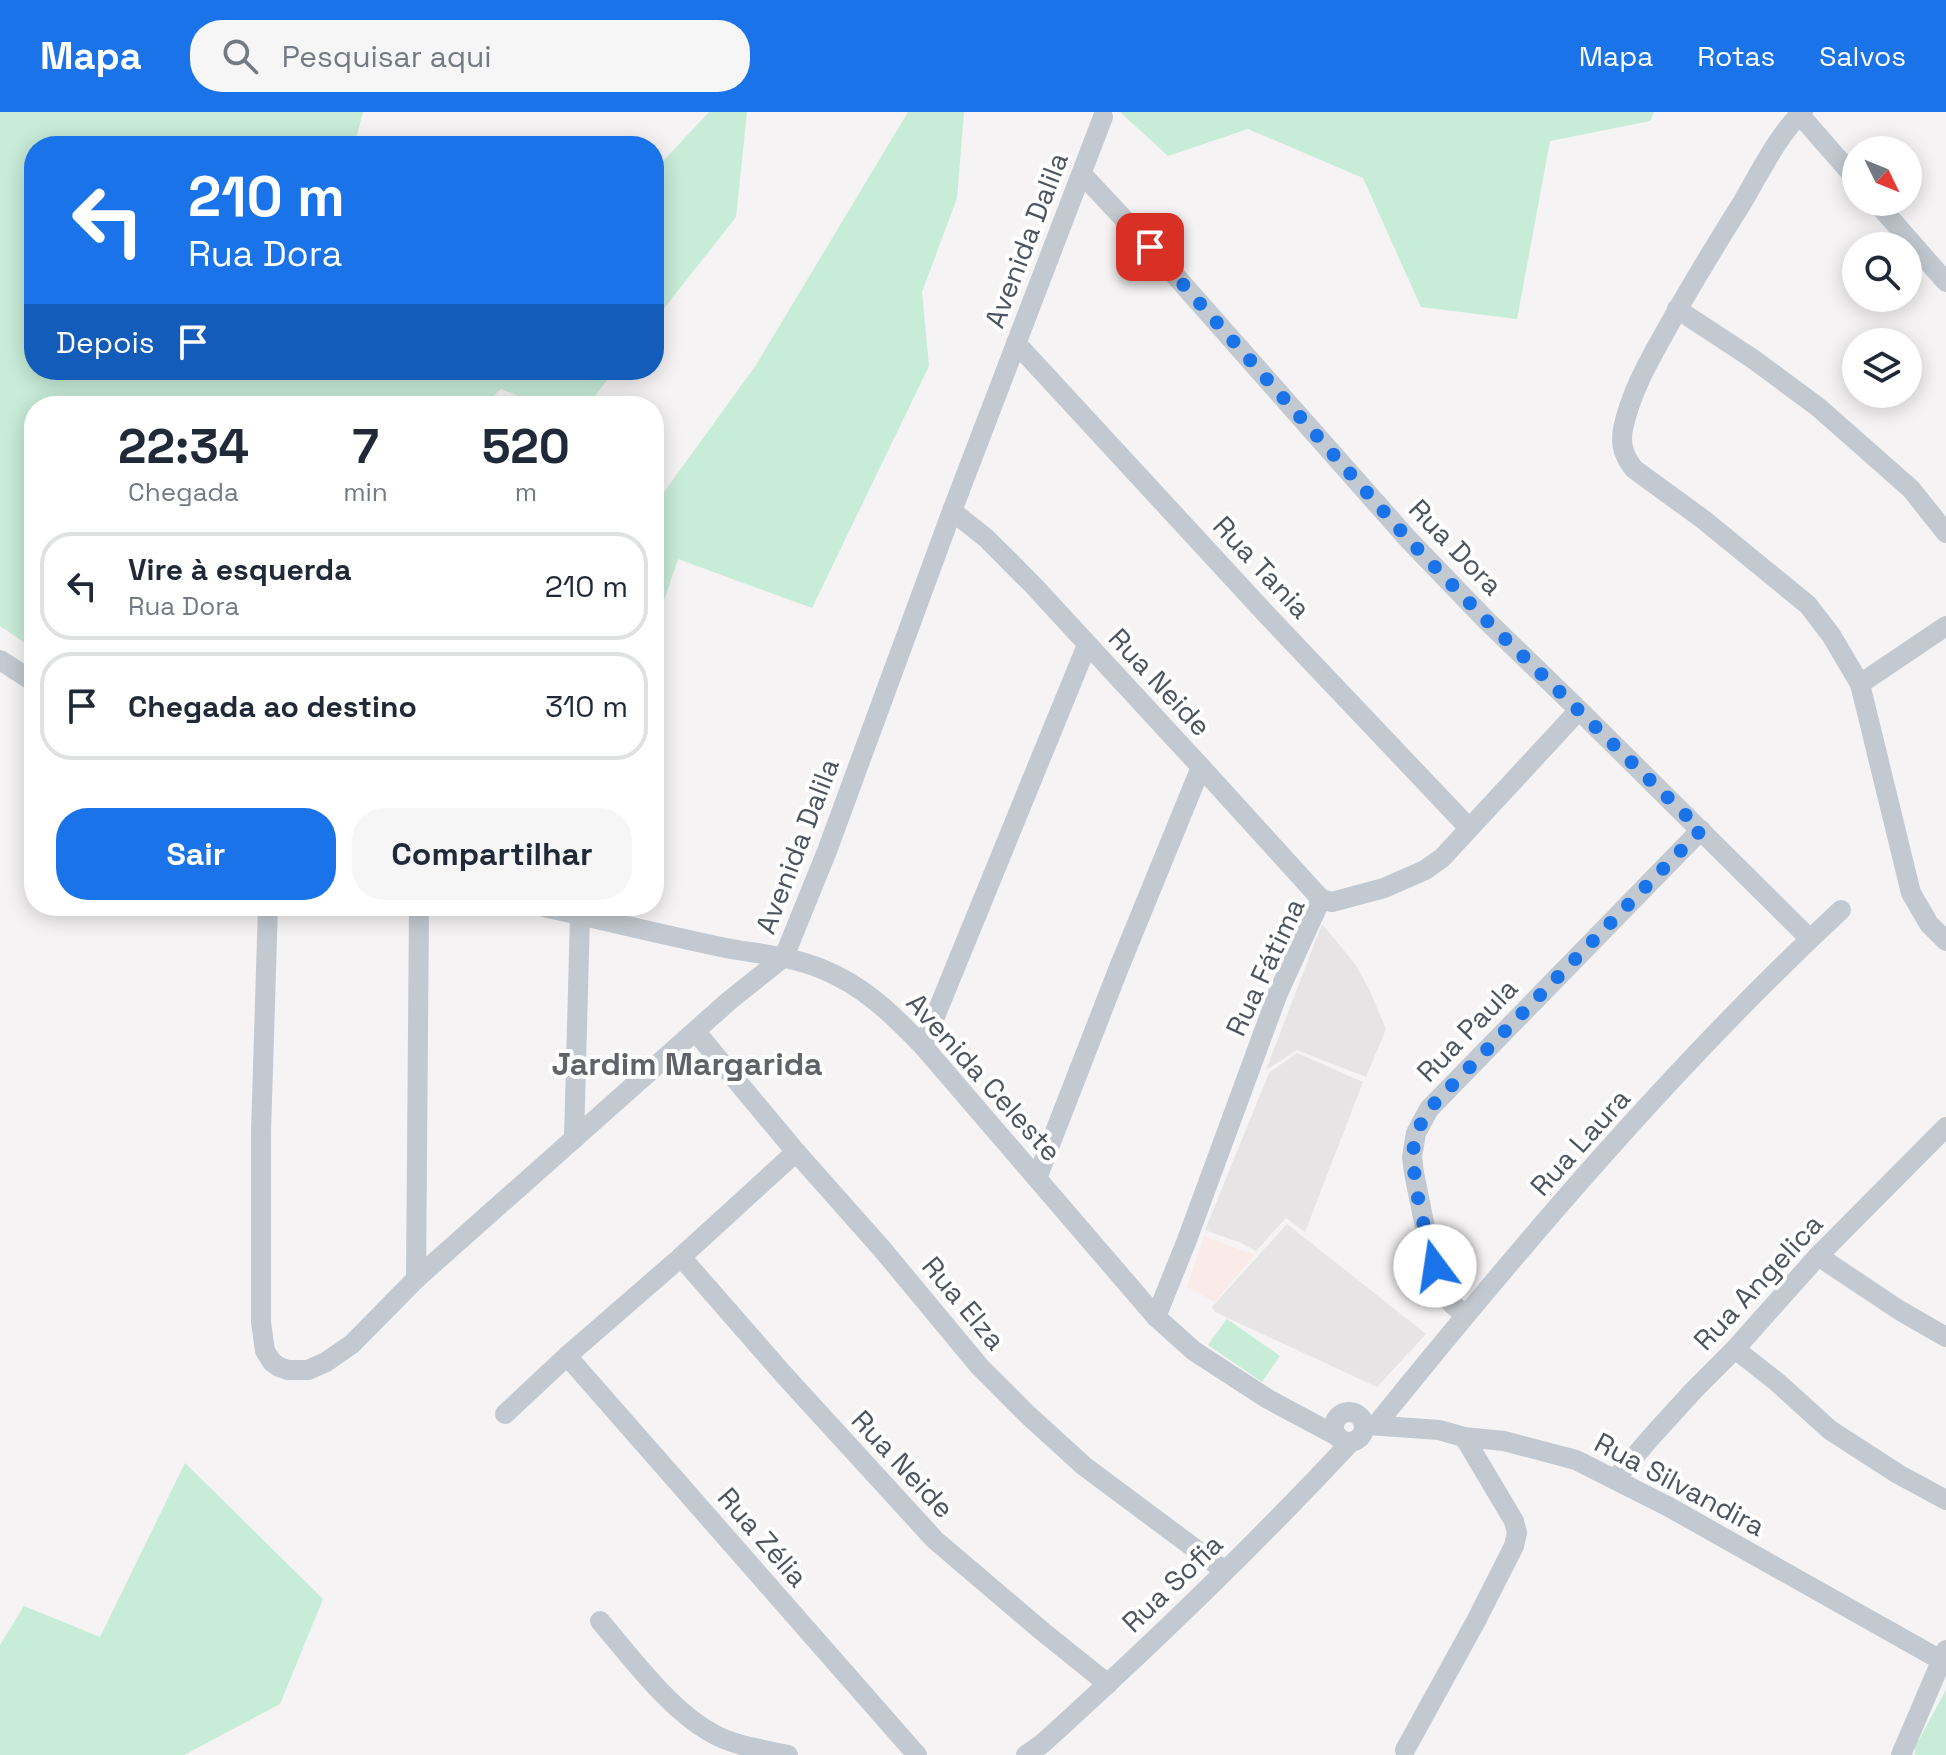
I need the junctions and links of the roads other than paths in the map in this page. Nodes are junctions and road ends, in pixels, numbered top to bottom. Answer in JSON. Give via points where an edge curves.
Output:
{"nodes":[{"id":1,"x":1801,"y":113,"type":"edge"},
{"id":2,"x":1103,"y":117,"type":"dead end"},
{"id":3,"x":1842,"y":162,"type":"edge"},
{"id":4,"x":1082,"y":174,"type":"junction"},
{"id":5,"x":1888,"y":216,"type":"edge"},
{"id":6,"x":1946,"y":282,"type":"edge"},
{"id":7,"x":1677,"y":309,"type":"junction"},
{"id":8,"x":1016,"y":343,"type":"junction"},
{"id":9,"x":952,"y":511,"type":"junction"},
{"id":10,"x":1946,"y":533,"type":"edge"},
{"id":11,"x":1946,"y":626,"type":"edge"},
{"id":12,"x":1087,"y":645,"type":"junction"},
{"id":13,"x":0,"y":660,"type":"edge"},
{"id":14,"x":24,"y":676,"type":"edge"},
{"id":15,"x":1860,"y":684,"type":"junction"},
{"id":16,"x":1579,"y":710,"type":"junction"},
{"id":17,"x":1201,"y":767,"type":"junction"},
{"id":18,"x":1469,"y":828,"type":"junction"},
{"id":19,"x":1701,"y":830,"type":"junction"},
{"id":20,"x":1321,"y":899,"type":"junction"},
{"id":21,"x":1841,"y":910,"type":"dead end"},
{"id":22,"x":268,"y":916,"type":"edge"},
{"id":23,"x":419,"y":916,"type":"edge"},
{"id":24,"x":580,"y":916,"type":"edge"},
{"id":25,"x":585,"y":916,"type":"edge"},
{"id":26,"x":1810,"y":939,"type":"junction"},
{"id":27,"x":1946,"y":941,"type":"edge"},
{"id":28,"x":784,"y":957,"type":"junction"},
{"id":29,"x":696,"y":1032,"type":"junction"},
{"id":30,"x":923,"y":1046,"type":"junction"},
{"id":31,"x":1946,"y":1127,"type":"edge"},
{"id":32,"x":574,"y":1139,"type":"junction"},
{"id":33,"x":796,"y":1152,"type":"junction"},
{"id":34,"x":1037,"y":1178,"type":"junction"},
{"id":35,"x":1818,"y":1256,"type":"junction"},
{"id":36,"x":681,"y":1257,"type":"junction"},
{"id":37,"x":416,"y":1279,"type":"junction"},
{"id":38,"x":1465,"y":1315,"type":"junction"},
{"id":39,"x":1156,"y":1317,"type":"junction"},
{"id":40,"x":1946,"y":1337,"type":"edge"},
{"id":41,"x":1735,"y":1349,"type":"junction"},
{"id":42,"x":567,"y":1356,"type":"junction"},
{"id":43,"x":1268,"y":1399,"type":"junction"},
{"id":44,"x":505,"y":1414,"type":"dead end"},
{"id":45,"x":1342,"y":1414,"type":"junction"},
{"id":46,"x":1370,"y":1425,"type":"junction"},
{"id":47,"x":1464,"y":1437,"type":"junction"},
{"id":48,"x":1344,"y":1439,"type":"junction"},
{"id":49,"x":1615,"y":1479,"type":"junction"},
{"id":50,"x":1946,"y":1500,"type":"edge"},
{"id":51,"x":1225,"y":1571,"type":"junction"},
{"id":52,"x":600,"y":1621,"type":"dead end"},
{"id":53,"x":1944,"y":1658,"type":"edge"},
{"id":54,"x":1108,"y":1684,"type":"junction"},
{"id":55,"x":1405,"y":1753,"type":"edge"},
{"id":56,"x":788,"y":1755,"type":"edge"},
{"id":57,"x":917,"y":1755,"type":"edge"},
{"id":58,"x":1026,"y":1755,"type":"edge"},
{"id":59,"x":1901,"y":1755,"type":"edge"}],
"edges":[{"from":1,"to":3,"type":"street"},
{"from":1,"to":7,"type":"street"},
{"from":2,"to":4,"type":"street","name":"Avenida Dalila"},
{"from":4,"to":8,"type":"street","name":"Avenida Dalila"},
{"from":4,"to":16,"type":"street","name":"Rua Dora","via":[[1408,539]]},
{"from":5,"to":6,"type":"street"},
{"from":7,"to":10,"type":"street","via":[[1818,407],[1911,489]]},
{"from":7,"to":15,"type":"street","via":[[1628,411],[1622,432],[1625,457],[1808,605]]},
{"from":8,"to":9,"type":"street","name":"Avenida Dalila"},
{"from":8,"to":18,"type":"street","name":"Rua Tania"},
{"from":9,"to":12,"type":"street","name":"Rua Neide","via":[[1004,555]]},
{"from":9,"to":28,"type":"street","name":"Avenida Dalila"},
{"from":11,"to":15,"type":"street"},
{"from":12,"to":17,"type":"street","name":"Rua Neide"},
{"from":12,"to":30,"type":"street"},
{"from":13,"to":14,"type":"street"},
{"from":15,"to":27,"type":"street","via":[[1911,893]]},
{"from":16,"to":18,"type":"street","name":"Rua Fátima"},
{"from":16,"to":19,"type":"street","name":"Rua Dora"},
{"from":17,"to":20,"type":"street","name":"Rua Neide"},
{"from":17,"to":34,"type":"street"},
{"from":18,"to":20,"type":"street","name":"Rua Fátima","via":[[1425,870],[1384,888],[1332,902]]},
{"from":19,"to":26,"type":"street","name":"Rua Dora"},
{"from":19,"to":38,"type":"street","name":"Rua Paula","via":[[1429,1109],[1416,1133],[1412,1157],[1429,1247],[1440,1285]]},
{"from":20,"to":39,"type":"street","name":"Rua Fátima","via":[[1278,993]]},
{"from":21,"to":26,"type":"street","name":"Rua Laura"},
{"from":22,"to":37,"type":"street","name":"Avenida Dalila","via":[[261,1132],[265,1351],[272,1362],[288,1370],[308,1370],[326,1362],[352,1344]]},
{"from":23,"to":37,"type":"street"},
{"from":24,"to":32,"type":"street"},
{"from":25,"to":28,"type":"street","name":"Avenida Celeste"},
{"from":26,"to":38,"type":"street","name":"Rua Laura","via":[[1635,1121]]},
{"from":28,"to":29,"type":"street","name":"Avenida Dalila"},
{"from":28,"to":30,"type":"street","name":"Avenida Celeste","via":[[855,986],[886,1007]]},
{"from":29,"to":32,"type":"street","name":"Avenida Dalila"},
{"from":29,"to":33,"type":"street","name":"Rua Elza"},
{"from":30,"to":34,"type":"street","name":"Avenida Celeste"},
{"from":31,"to":35,"type":"street","name":"Rua Angelica"},
{"from":32,"to":37,"type":"street","name":"Avenida Dalila"},
{"from":33,"to":36,"type":"street"},
{"from":33,"to":51,"type":"street","name":"Rua Elza","via":[[980,1367],[1028,1415],[1084,1466]]},
{"from":34,"to":39,"type":"street","name":"Avenida Celeste"},
{"from":35,"to":40,"type":"street"},
{"from":35,"to":41,"type":"street","name":"Rua Angelica"},
{"from":36,"to":42,"type":"street"},
{"from":36,"to":54,"type":"street","name":"Rua Neide","via":[[935,1540]]},
{"from":38,"to":46,"type":"street","name":"Rua Laura"},
{"from":39,"to":43,"type":"street","name":"Avenida Celeste","via":[[1194,1351]]},
{"from":41,"to":49,"type":"street","name":"Rua Angelica"},
{"from":41,"to":50,"type":"street","via":[[1830,1430]]},
{"from":42,"to":44,"type":"street"},
{"from":42,"to":57,"type":"street","name":"Rua Zélia"},
{"from":43,"to":45,"type":"street","name":"Avenida Celeste"},
{"from":43,"to":48,"type":"street","name":"Avenida Celeste"},
{"from":45,"to":46,"type":"street","via":[[1356,1413]]},
{"from":45,"to":48,"type":"street","via":[[1334,1426]]},
{"from":46,"to":47,"type":"street","name":"Rua Silvandira"},
{"from":46,"to":48,"type":"street","via":[[1360,1439]]},
{"from":47,"to":49,"type":"street","name":"Rua Silvandira","via":[[1504,1441],[1576,1460]]},
{"from":47,"to":55,"type":"street","via":[[1517,1533]]},
{"from":48,"to":51,"type":"street","name":"Rua Sofia","via":[[1285,1512]]},
{"from":49,"to":53,"type":"street","name":"Rua Silvandira"},
{"from":51,"to":54,"type":"street","name":"Rua Sofia"},
{"from":52,"to":56,"type":"street","via":[[659,1690],[708,1732]]},
{"from":53,"to":59,"type":"street"},
{"from":54,"to":58,"type":"street","name":"Rua Sofia"}]}
